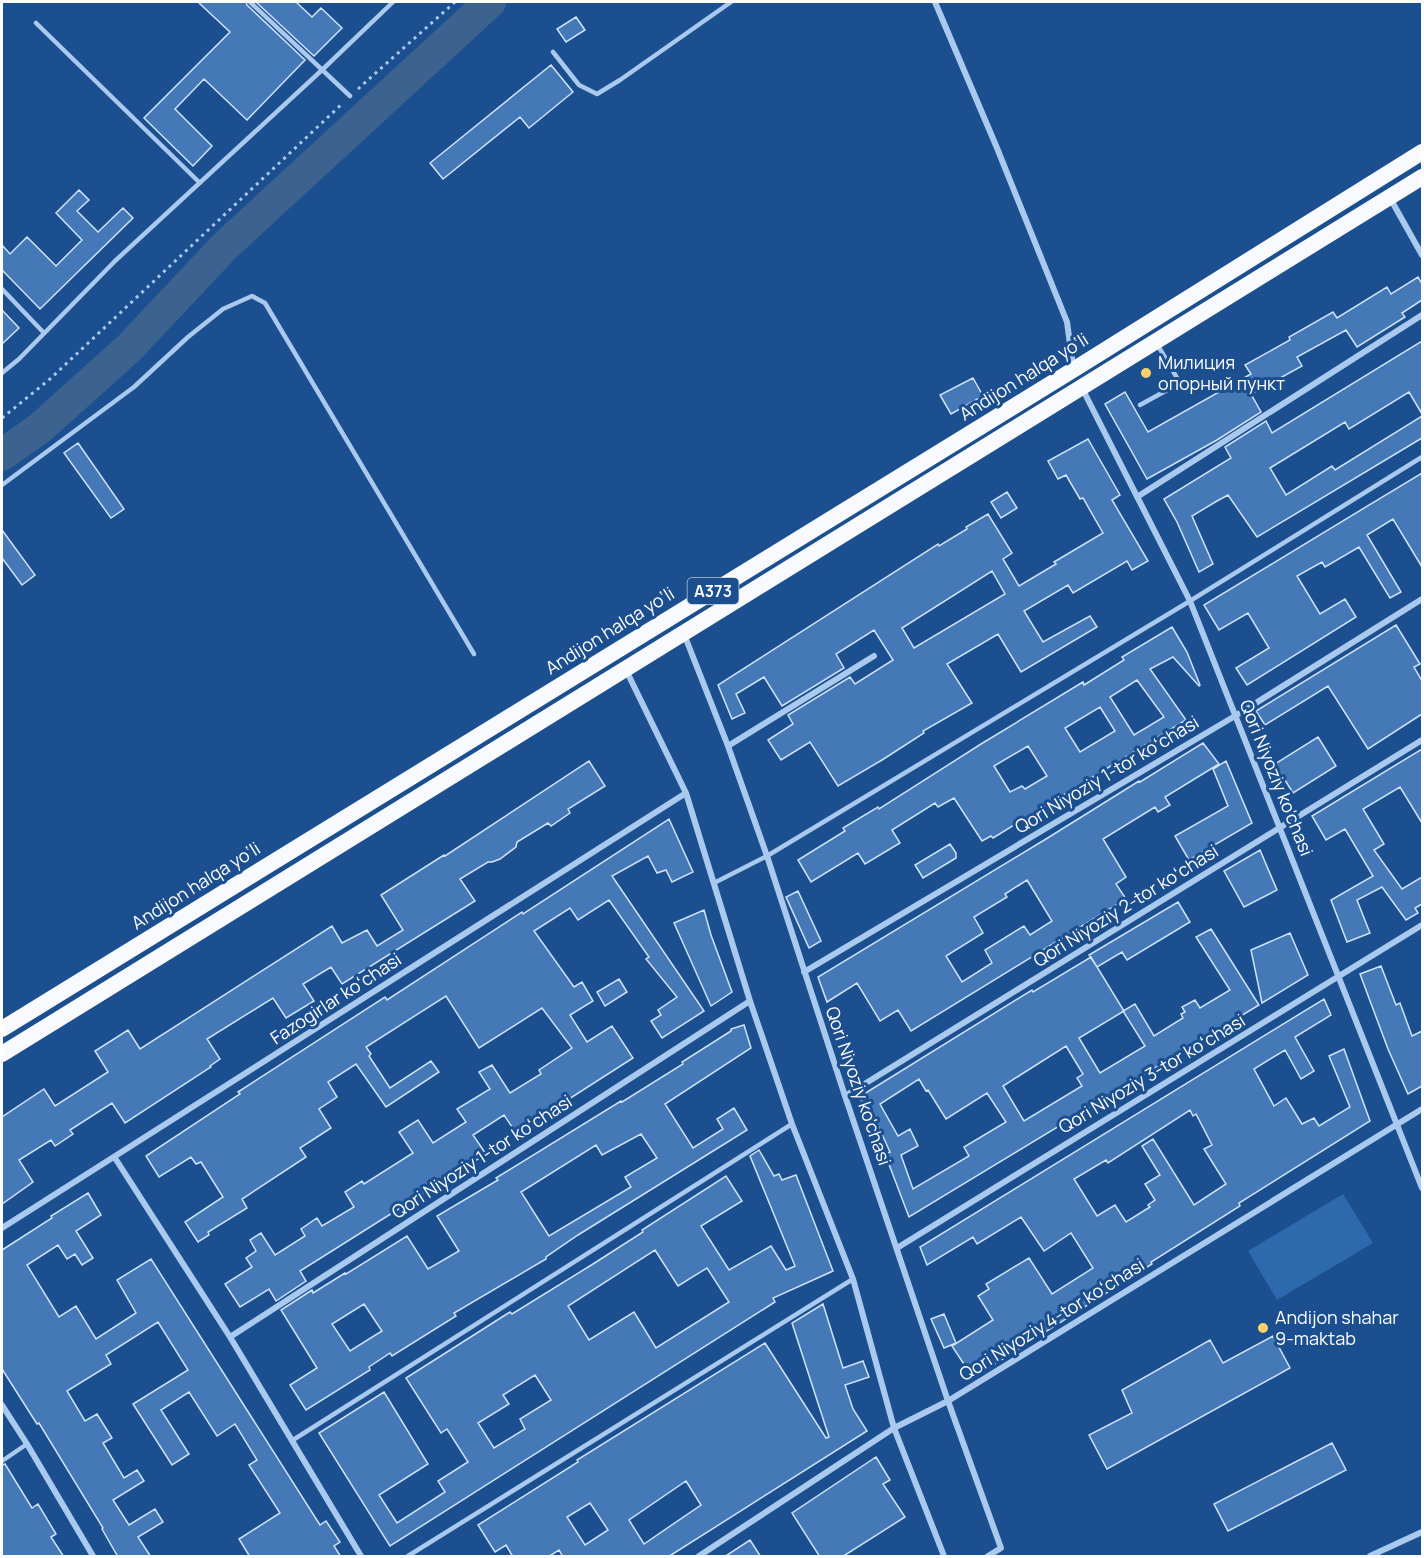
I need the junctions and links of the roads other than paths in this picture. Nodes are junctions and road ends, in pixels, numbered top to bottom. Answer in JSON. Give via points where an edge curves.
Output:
{"nodes":[{"id":1,"x":250,"y":2,"type":"edge"},
{"id":2,"x":393,"y":2,"type":"edge"},
{"id":3,"x":731,"y":2,"type":"edge"},
{"id":4,"x":935,"y":2,"type":"edge"},
{"id":5,"x":36,"y":23,"type":"dead end"},
{"id":6,"x":553,"y":52,"type":"dead end"},
{"id":7,"x":322,"y":70,"type":"junction"},
{"id":8,"x":350,"y":96,"type":"road end"},
{"id":9,"x":1422,"y":152,"type":"edge"},
{"id":10,"x":1422,"y":177,"type":"edge"},
{"id":11,"x":200,"y":183,"type":"junction"},
{"id":12,"x":1390,"y":198,"type":"junction"},
{"id":13,"x":1422,"y":255,"type":"edge"},
{"id":14,"x":2,"y":289,"type":"edge"},
{"id":15,"x":1422,"y":315,"type":"edge"},
{"id":16,"x":44,"y":333,"type":"junction"},
{"id":17,"x":1155,"y":342,"type":"junction"},
{"id":18,"x":1073,"y":370,"type":"junction"},
{"id":19,"x":2,"y":372,"type":"edge"},
{"id":20,"x":1082,"y":387,"type":"junction"},
{"id":21,"x":1140,"y":405,"type":"dead end"},
{"id":22,"x":1422,"y":457,"type":"edge"},
{"id":23,"x":2,"y":485,"type":"edge"},
{"id":24,"x":1137,"y":497,"type":"junction"},
{"id":25,"x":1422,"y":599,"type":"edge"},
{"id":26,"x":1190,"y":601,"type":"junction"},
{"id":27,"x":684,"y":634,"type":"junction"},
{"id":28,"x":474,"y":654,"type":"dead end"},
{"id":29,"x":874,"y":656,"type":"dead end"},
{"id":30,"x":625,"y":670,"type":"junction"},
{"id":31,"x":1235,"y":716,"type":"junction"},
{"id":32,"x":1422,"y":740,"type":"edge"},
{"id":33,"x":728,"y":746,"type":"junction"},
{"id":34,"x":686,"y":793,"type":"junction"},
{"id":35,"x":1280,"y":829,"type":"junction"},
{"id":36,"x":767,"y":856,"type":"junction"},
{"id":37,"x":714,"y":883,"type":"junction"},
{"id":38,"x":1422,"y":925,"type":"edge"},
{"id":39,"x":804,"y":972,"type":"junction"},
{"id":40,"x":1339,"y":977,"type":"junction"},
{"id":41,"x":750,"y":1001,"type":"junction"},
{"id":42,"x":2,"y":1029,"type":"edge"},
{"id":43,"x":2,"y":1054,"type":"edge"},
{"id":44,"x":845,"y":1096,"type":"junction"},
{"id":45,"x":1422,"y":1109,"type":"edge"},
{"id":46,"x":792,"y":1124,"type":"junction"},
{"id":47,"x":1397,"y":1125,"type":"junction"},
{"id":48,"x":115,"y":1158,"type":"junction"},
{"id":49,"x":1422,"y":1188,"type":"edge"},
{"id":50,"x":2,"y":1228,"type":"edge"},
{"id":51,"x":897,"y":1248,"type":"junction"},
{"id":52,"x":852,"y":1279,"type":"junction"},
{"id":53,"x":230,"y":1337,"type":"junction"},
{"id":54,"x":948,"y":1401,"type":"junction"},
{"id":55,"x":2,"y":1405,"type":"edge"},
{"id":56,"x":894,"y":1428,"type":"junction"},
{"id":57,"x":293,"y":1440,"type":"junction"},
{"id":58,"x":27,"y":1444,"type":"junction"},
{"id":59,"x":2,"y":1461,"type":"edge"},
{"id":60,"x":1422,"y":1532,"type":"edge"},
{"id":61,"x":93,"y":1557,"type":"edge"},
{"id":62,"x":361,"y":1557,"type":"edge"},
{"id":63,"x":408,"y":1557,"type":"edge"},
{"id":64,"x":699,"y":1557,"type":"edge"},
{"id":65,"x":944,"y":1557,"type":"edge"},
{"id":66,"x":988,"y":1557,"type":"edge"},
{"id":67,"x":1370,"y":1557,"type":"edge"}],
"edges":[{"from":1,"to":7,"type":"lane"},
{"from":2,"to":7,"type":"lane"},
{"from":3,"to":6,"type":"lane","via":[[597,94],[579,85]]},
{"from":4,"to":18,"type":"street","via":[[1067,322]]},
{"from":5,"to":11,"type":"lane"},
{"from":7,"to":8,"type":"lane"},
{"from":7,"to":11,"type":"lane"},
{"from":9,"to":18,"type":"highway","name":"Andijon halqa yo‘li","number":"A373"},
{"from":10,"to":12,"type":"highway","number":"A373"},
{"from":11,"to":16,"type":"lane"},
{"from":12,"to":13,"type":"street"},
{"from":12,"to":17,"type":"highway","number":"A373"},
{"from":14,"to":16,"type":"lane"},
{"from":15,"to":24,"type":"street"},
{"from":16,"to":19,"type":"lane"},
{"from":17,"to":20,"type":"highway","number":"A373"},
{"from":17,"to":21,"type":"lane","via":[[1180,383]]},
{"from":18,"to":42,"type":"highway","name":"Andijon halqa yo‘li","number":"A373"},
{"from":20,"to":24,"type":"street","name":"Qori Niyoziy ko'chasi"},
{"from":20,"to":27,"type":"highway","number":"A373"},
{"from":22,"to":26,"type":"lane"},
{"from":23,"to":28,"type":"lane","via":[[134,387],[223,309],[252,296],[265,303]]},
{"from":24,"to":26,"type":"street","name":"Qori Niyoziy ko'chasi"},
{"from":25,"to":31,"type":"street","name":"Qori Niyoziy 1-tor koʻchasi"},
{"from":26,"to":31,"type":"street","name":"Qori Niyoziy ko'chasi"},
{"from":26,"to":36,"type":"lane"},
{"from":27,"to":30,"type":"highway","number":"A373"},
{"from":27,"to":33,"type":"street","name":"Qori Niyoziy ko'chasi"},
{"from":29,"to":33,"type":"street"},
{"from":30,"to":34,"type":"street"},
{"from":30,"to":43,"type":"highway","number":"A373"},
{"from":31,"to":35,"type":"street","name":"Qori Niyoziy ko'chasi"},
{"from":31,"to":39,"type":"street","name":"Qori Niyoziy 1-tor koʻchasi"},
{"from":32,"to":35,"type":"street","name":"Qori Niyoziy 2-tor koʻchasi"},
{"from":33,"to":36,"type":"street","name":"Qori Niyoziy ko'chasi"},
{"from":34,"to":37,"type":"street"},
{"from":34,"to":48,"type":"street","name":"Fazogirlar koʻchasi"},
{"from":35,"to":40,"type":"street","name":"Qori Niyoziy ko'chasi"},
{"from":35,"to":44,"type":"street","name":"Qori Niyoziy 2-tor koʻchasi"},
{"from":36,"to":37,"type":"lane"},
{"from":36,"to":39,"type":"street","name":"Qori Niyoziy ko'chasi"},
{"from":37,"to":41,"type":"street"},
{"from":38,"to":40,"type":"street","name":"Qori Niyoziy 3-tor koʻchasi"},
{"from":39,"to":44,"type":"street","name":"Qori Niyoziy ko'chasi"},
{"from":40,"to":47,"type":"street","name":"Qori Niyoziy ko'chasi"},
{"from":40,"to":51,"type":"street","name":"Qori Niyoziy 3-tor koʻchasi"},
{"from":41,"to":46,"type":"street"},
{"from":41,"to":53,"type":"street","name":"Qori Niyoziy 1-tor koʻchasi"},
{"from":44,"to":51,"type":"street","name":"Qori Niyoziy ko'chasi"},
{"from":45,"to":47,"type":"street","name":"Qori Niyoziy 4-tor koʻchasi"},
{"from":46,"to":52,"type":"street"},
{"from":46,"to":57,"type":"lane"},
{"from":47,"to":49,"type":"street","name":"Qori Niyoziy ko'chasi"},
{"from":47,"to":54,"type":"street","name":"Qori Niyoziy 4-tor koʻchasi"},
{"from":48,"to":50,"type":"street","name":"Fazogirlar koʻchasi"},
{"from":48,"to":53,"type":"street"},
{"from":51,"to":54,"type":"street","name":"Qori Niyoziy ko'chasi"},
{"from":52,"to":56,"type":"street"},
{"from":52,"to":63,"type":"lane"},
{"from":53,"to":57,"type":"street"},
{"from":54,"to":56,"type":"street","name":"Qori Niyoziy 4-tor koʻchasi"},
{"from":54,"to":66,"type":"street","name":"Qori Niyoziy ko'chasi","via":[[1001,1548]]},
{"from":55,"to":58,"type":"street"},
{"from":56,"to":64,"type":"street","name":"Qori Niyoziy 4-tor koʻchasi"},
{"from":56,"to":65,"type":"street"},
{"from":57,"to":62,"type":"street"},
{"from":58,"to":59,"type":"lane"},
{"from":58,"to":61,"type":"street"},
{"from":60,"to":67,"type":"street"}]}
